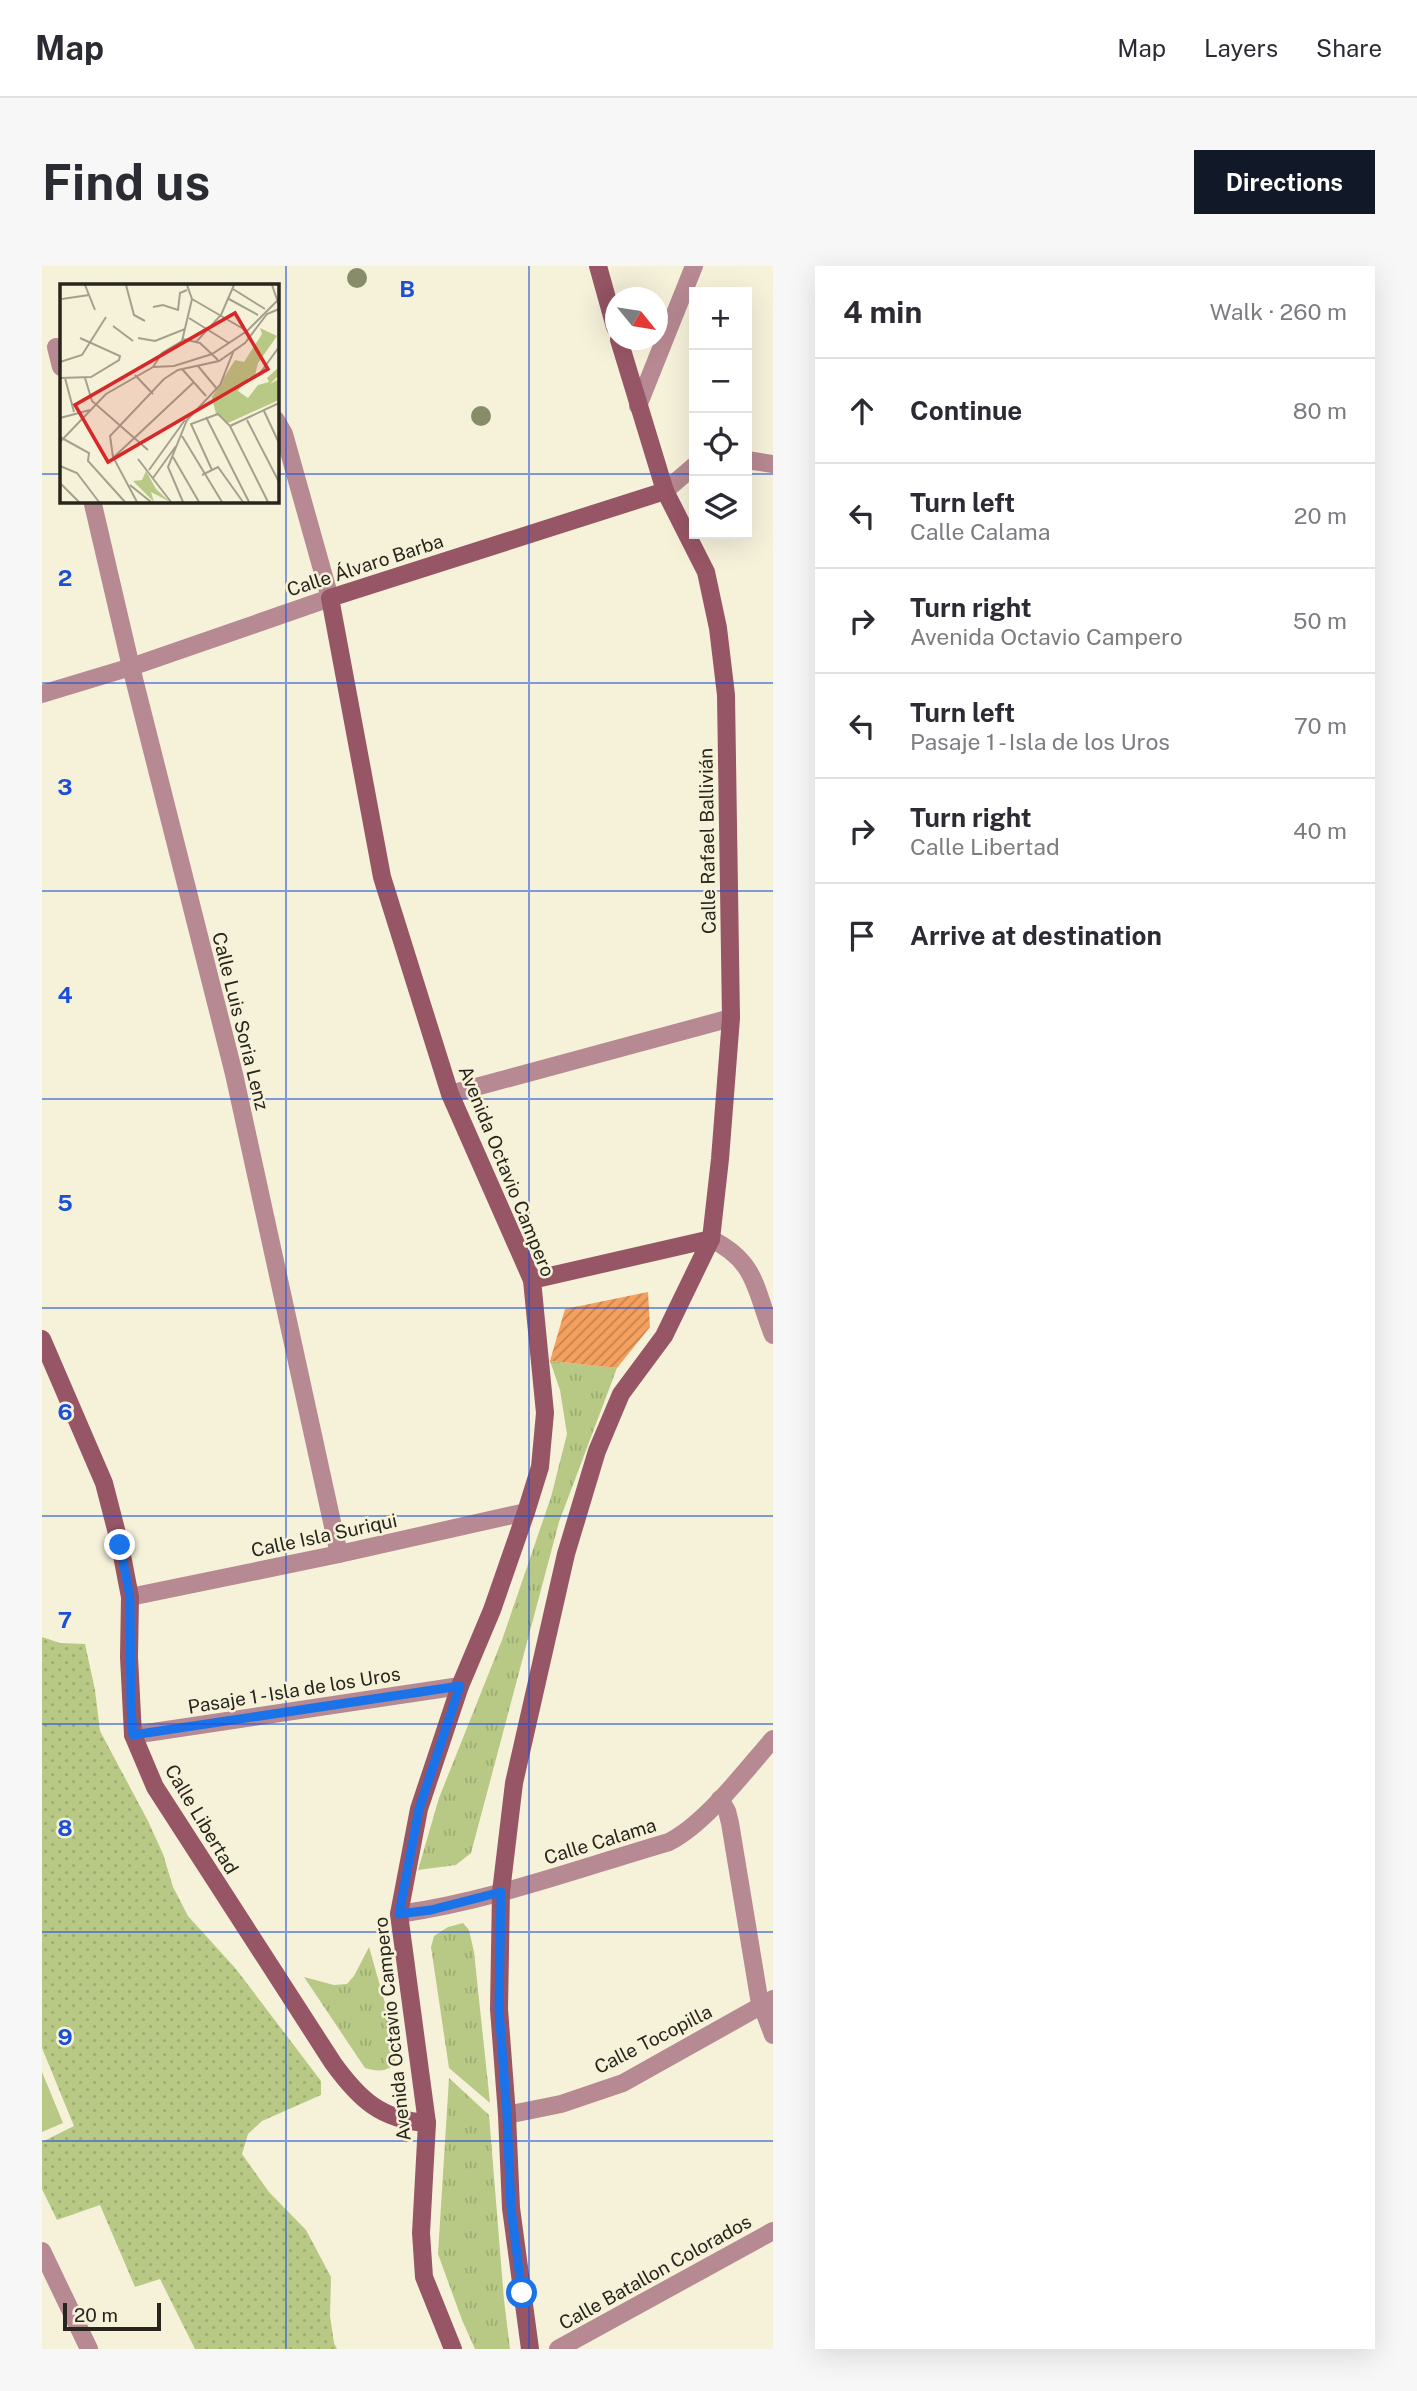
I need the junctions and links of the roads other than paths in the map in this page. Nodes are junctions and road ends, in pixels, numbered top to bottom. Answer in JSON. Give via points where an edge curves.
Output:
{"nodes":[{"id":1,"x":598,"y":266,"type":"edge"},
{"id":2,"x":694,"y":266,"type":"edge"},
{"id":3,"x":605,"y":291,"type":"edge"},
{"id":4,"x":53,"y":347,"type":"edge"},
{"id":5,"x":622,"y":350,"type":"edge"},
{"id":6,"x":60,"y":364,"type":"edge"},
{"id":7,"x":638,"y":405,"type":"junction"},
{"id":8,"x":278,"y":423,"type":"edge"},
{"id":9,"x":752,"y":461,"type":"edge"},
{"id":10,"x":773,"y":464,"type":"edge"},
{"id":11,"x":689,"y":470,"type":"edge"},
{"id":12,"x":665,"y":491,"type":"junction"},
{"id":13,"x":92,"y":502,"type":"edge"},
{"id":14,"x":330,"y":598,"type":"junction"},
{"id":15,"x":131,"y":667,"type":"junction"},
{"id":16,"x":42,"y":694,"type":"edge"},
{"id":17,"x":731,"y":1018,"type":"junction"},
{"id":18,"x":450,"y":1094,"type":"junction"},
{"id":19,"x":711,"y":1239,"type":"junction"},
{"id":20,"x":532,"y":1280,"type":"junction"},
{"id":21,"x":773,"y":1335,"type":"edge"},
{"id":22,"x":42,"y":1339,"type":"edge"},
{"id":23,"x":526,"y":1512,"type":"junction"},
{"id":24,"x":339,"y":1554,"type":"junction"},
{"id":25,"x":130,"y":1597,"type":"junction"},
{"id":26,"x":460,"y":1686,"type":"junction"},
{"id":27,"x":133,"y":1735,"type":"junction"},
{"id":28,"x":773,"y":1739,"type":"edge"},
{"id":29,"x":720,"y":1799,"type":"junction"},
{"id":30,"x":501,"y":1892,"type":"junction"},
{"id":31,"x":399,"y":1914,"type":"junction"},
{"id":32,"x":767,"y":2003,"type":"edge"},
{"id":33,"x":773,"y":2035,"type":"edge"},
{"id":34,"x":507,"y":2115,"type":"junction"},
{"id":35,"x":426,"y":2123,"type":"junction"},
{"id":36,"x":773,"y":2231,"type":"edge"},
{"id":37,"x":42,"y":2251,"type":"edge"},
{"id":38,"x":89,"y":2349,"type":"edge"},
{"id":39,"x":453,"y":2349,"type":"edge"},
{"id":40,"x":530,"y":2349,"type":"edge"},
{"id":41,"x":558,"y":2349,"type":"edge"}],
"edges":[{"from":1,"to":3,"type":"street"},
{"from":2,"to":7,"type":"street"},
{"from":4,"to":6,"type":"street"},
{"from":5,"to":7,"type":"street","name":"Calle Rafael Ballivián"},
{"from":7,"to":12,"type":"street","name":"Calle Rafael Ballivián"},
{"from":8,"to":14,"type":"street","name":"Avenida Octavio Campero","via":[[285,434]]},
{"from":9,"to":10,"type":"street"},
{"from":11,"to":12,"type":"street","name":"Calle Álvaro Barba"},
{"from":12,"to":14,"type":"street","name":"Calle Álvaro Barba"},
{"from":12,"to":17,"type":"street","name":"Calle Rafael Ballivián","via":[[706,572],[718,628],[726,695]]},
{"from":13,"to":15,"type":"street","name":"Calle Luis Soria Lenz"},
{"from":14,"to":15,"type":"street","name":"Calle Álvaro Barba"},
{"from":14,"to":18,"type":"street","name":"Avenida Octavio Campero","via":[[382,877]]},
{"from":15,"to":16,"type":"street","name":"Calle Álvaro Barba"},
{"from":15,"to":24,"type":"street","name":"Calle Luis Soria Lenz","via":[[234,1074]]},
{"from":17,"to":18,"type":"street"},
{"from":17,"to":19,"type":"street","name":"Calle Rafael Ballivián"},
{"from":18,"to":20,"type":"street","name":"Avenida Octavio Campero"},
{"from":19,"to":20,"type":"street"},
{"from":19,"to":21,"type":"street","via":[[730,1248],[745,1263]]},
{"from":19,"to":30,"type":"street","name":"Calle Rafael Ballivián","via":[[664,1336],[621,1394],[597,1451],[566,1554],[514,1783]]},
{"from":20,"to":23,"type":"street","name":"Avenida Octavio Campero","via":[[545,1413],[540,1467]]},
{"from":22,"to":25,"type":"street","name":"Calle Libertad","via":[[104,1483]]},
{"from":23,"to":24,"type":"street","name":"Calle Isla Suriqui"},
{"from":23,"to":26,"type":"street","name":"Avenida Octavio Campero"},
{"from":24,"to":25,"type":"street","name":"Calle Isla Suriqui"},
{"from":25,"to":27,"type":"street","name":"Calle Libertad"},
{"from":26,"to":27,"type":"street","name":"Pasaje 1 - Isla de los Uros"},
{"from":26,"to":31,"type":"street","name":"Avenida Octavio Campero","via":[[419,1809]]},
{"from":27,"to":35,"type":"street","name":"Calle Libertad","via":[[155,1787],[349,2086],[380,2112]]},
{"from":28,"to":29,"type":"street","name":"Calle Calama"},
{"from":29,"to":30,"type":"street","name":"Calle Calama","via":[[682,1836],[669,1842]]},
{"from":29,"to":32,"type":"street","via":[[730,1823]]},
{"from":30,"to":31,"type":"street","name":"Calle Calama"},
{"from":30,"to":34,"type":"street","name":"Calle Rafael Ballivián","via":[[499,2009]]},
{"from":31,"to":35,"type":"street","name":"Avenida Octavio Campero"},
{"from":32,"to":33,"type":"street"},
{"from":32,"to":34,"type":"street","name":"Calle Tocopilla","via":[[623,2083],[561,2104]]},
{"from":34,"to":40,"type":"street","name":"Calle Rafael Ballivián","via":[[511,2208]]},
{"from":35,"to":39,"type":"street","name":"Avenida Octavio Campero","via":[[424,2277]]},
{"from":36,"to":41,"type":"street","name":"Calle Batallon Colorados"},
{"from":37,"to":38,"type":"street"}]}
